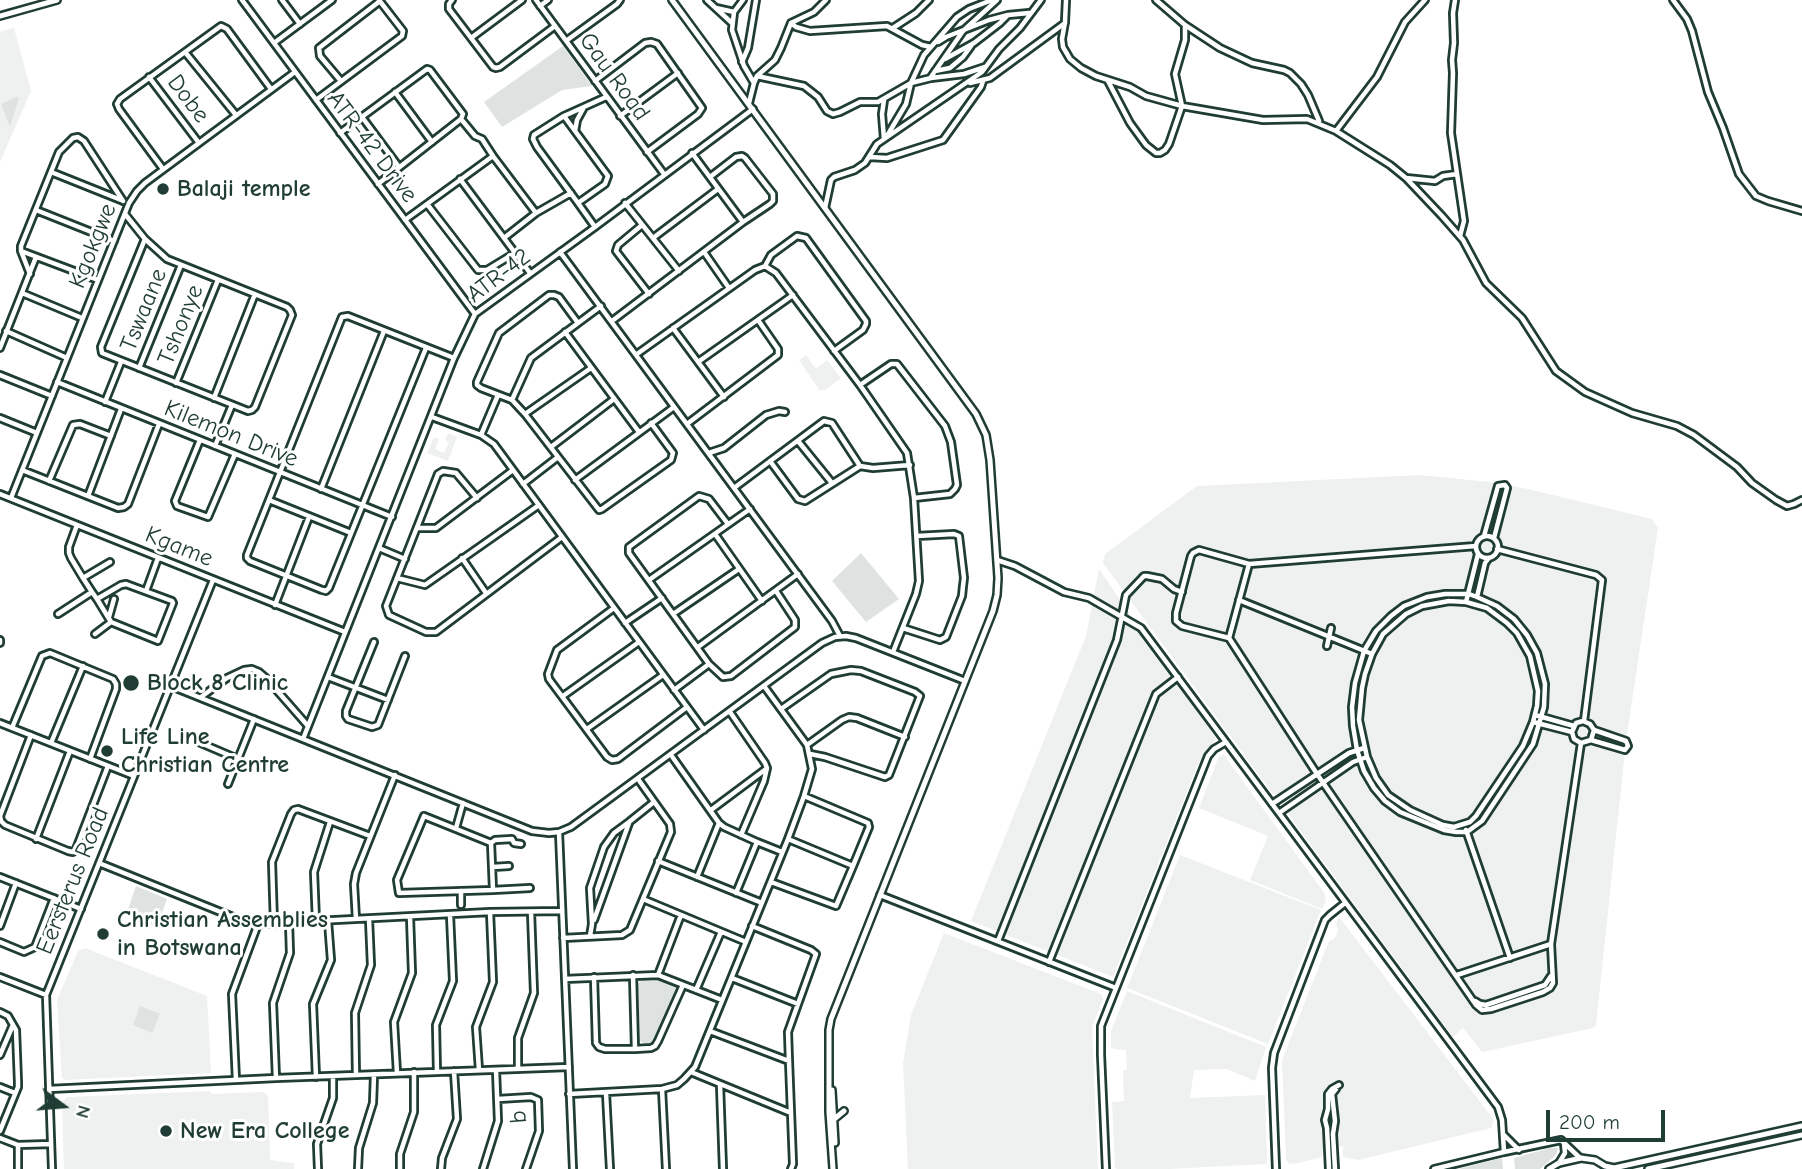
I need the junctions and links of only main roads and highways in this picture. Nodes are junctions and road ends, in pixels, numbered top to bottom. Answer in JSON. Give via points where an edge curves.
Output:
{"nodes":[{"id":1,"x":57,"y":0,"type":"edge"},
{"id":2,"x":673,"y":0,"type":"edge"},
{"id":3,"x":0,"y":16,"type":"edge"},
{"id":4,"x":830,"y":1077,"type":"junction"},
{"id":5,"x":833,"y":1104,"type":"junction"},
{"id":6,"x":833,"y":1120,"type":"junction"},
{"id":7,"x":1802,"y":1126,"type":"edge"},
{"id":8,"x":1802,"y":1136,"type":"edge"},
{"id":9,"x":1606,"y":1167,"type":"edge"},
{"id":10,"x":834,"y":1169,"type":"edge"},
{"id":11,"x":1549,"y":1169,"type":"edge"},
{"id":12,"x":1648,"y":1169,"type":"edge"}],
"edges":[{"from":1,"to":3,"type":"main road"},
{"from":2,"to":4,"type":"main road","via":[[981,423],[990,460],[997,560],[993,611],[831,1019]]},
{"from":4,"to":5,"type":"main road"},
{"from":4,"to":10,"type":"main road"},
{"from":5,"to":6,"type":"main road"},
{"from":5,"to":6,"type":"main road","via":[[843,1111]]},
{"from":6,"to":10,"type":"main road"},
{"from":7,"to":9,"type":"main road"},
{"from":8,"to":12,"type":"main road"},
{"from":9,"to":11,"type":"main road","via":[[1581,1158]]}]}
